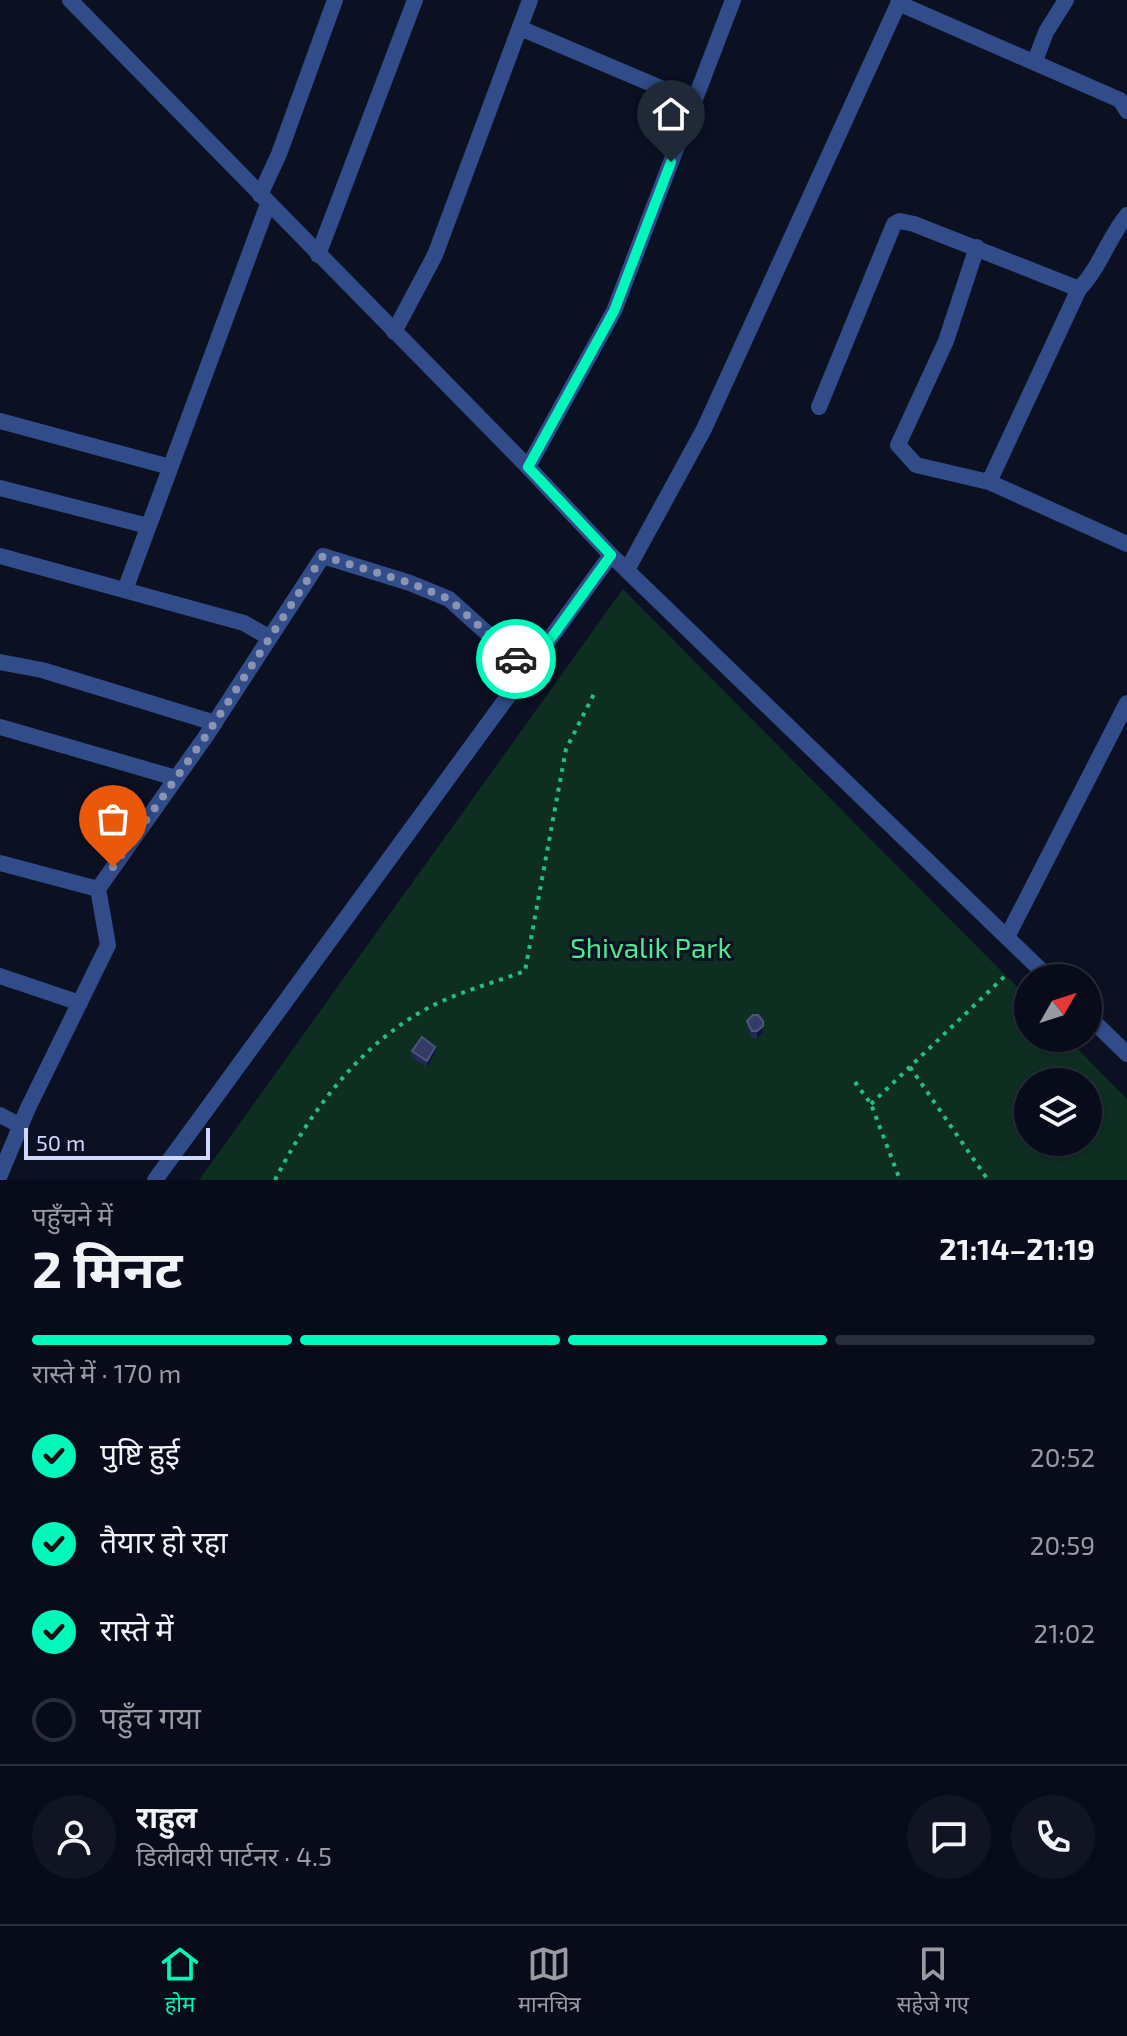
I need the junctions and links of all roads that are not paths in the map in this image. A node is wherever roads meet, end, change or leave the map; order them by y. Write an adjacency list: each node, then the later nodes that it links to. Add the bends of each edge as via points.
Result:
1 (70, 0): 12 (street)
2 (335, 0): 12 (street)
3 (415, 0): 15 (street)
4 (530, 0): 8 (street)
5 (1066, 0): 9 (street)
6 (729, 1): 10 (street)
7 (899, 2): 9 (street); 28 (street, via 704,429)
8 (520, 28): 10 (street); 17 (street, via 435,255)
9 (1035, 61): 11 (street, via 1120,100)
10 (694, 102): 21 (street, via 614,311)
11 (1127, 111)
12 (264, 200): 15 (street); 20 (street)
13 (1127, 215): 16 (street)
14 (977, 247): 16 (street); 18 (street, via 914,224 894,224); 22 (street, via 946,341 898,445 916,465)
15 (318, 255): 17 (street)
16 (1079, 289): 22 (street)
17 (394, 332): 21 (street)
18 (819, 407)
19 (0, 421): 20 (street)
20 (170, 467): 24 (street)
21 (528, 467): 26 (street)
22 (989, 482): 25 (street)
23 (0, 488): 24 (street)
24 (148, 526): 29 (street)
25 (1127, 544)
26 (611, 555): 28 (street); 32 (street)
27 (0, 556): 29 (street)
28 (627, 570): 39 (street)
29 (125, 590): 30 (street, via 244,623)
30 (270, 638): 32 (street, via 323,556 449,599); 34 (street)
31 (0, 662): 34 (street)
32 (528, 670): 48 (street)
33 (1127, 703): 39 (street)
34 (215, 723): 36 (street)
35 (0, 727): 36 (street)
36 (176, 778): 38 (street)
37 (0, 863): 38 (street)
38 (98, 889): 42 (street, via 108,945)
39 (1007, 937): 40 (street)
40 (1035, 964)
41 (0, 976): 42 (street)
42 (80, 1003): 46 (street)
43 (1102, 1030): 44 (street)
44 (1127, 1054)
45 (0, 1115): 46 (street)
46 (21, 1126): 47 (street)
47 (0, 1175)
48 (155, 1180)

